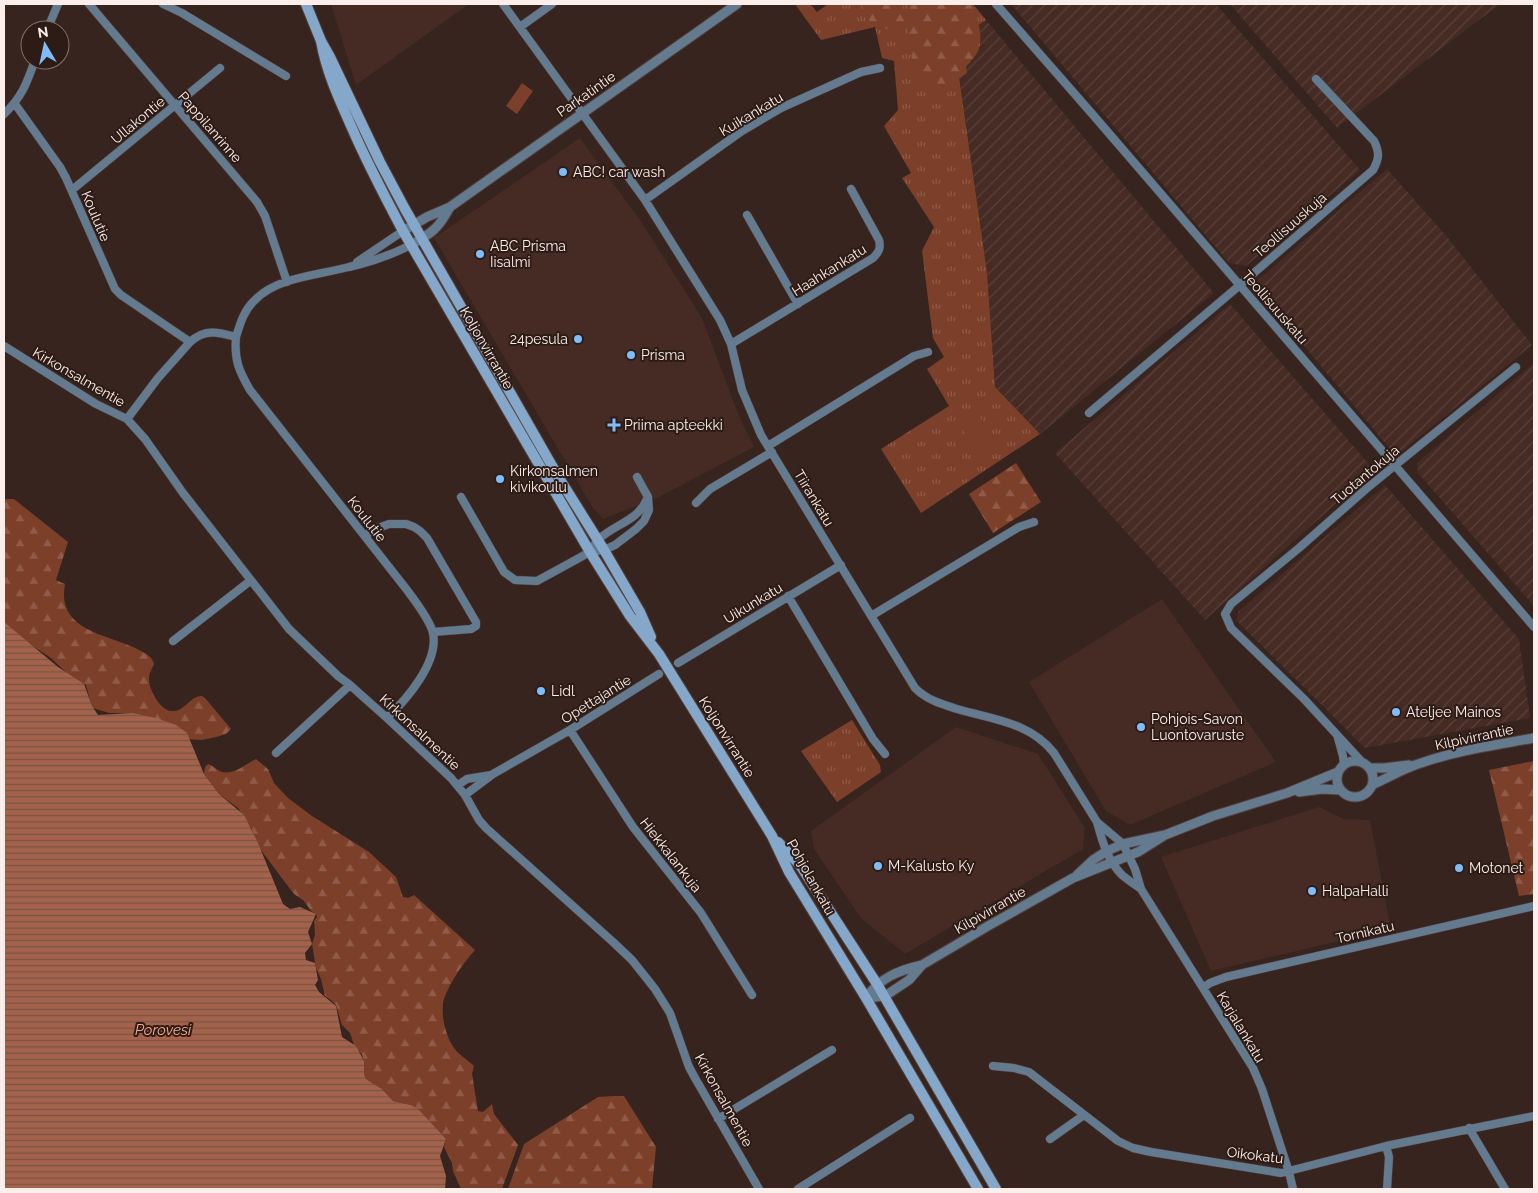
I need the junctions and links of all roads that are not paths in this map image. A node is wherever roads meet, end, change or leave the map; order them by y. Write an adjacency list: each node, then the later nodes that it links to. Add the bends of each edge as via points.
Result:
1 (58, 4): 9 (street)
2 (89, 4): 18 (street, Pappilanrinne)
3 (163, 4): 15 (street, via 182,12)
4 (306, 4): 11 (main road, Koljonvirrantie)
5 (503, 4): 10 (street, Tiirankatu)
6 (552, 4): 10 (street)
7 (737, 4): 20 (street, Parkatintie)
8 (996, 4): 32 (street, Teollisuuskatu)
9 (51, 20)
10 (520, 26): 20 (street, Tiirankatu)
11 (321, 41): 26 (main road, Koljonvirrantie); 27 (main road, Koljonvirrantie, via 339,100 376,182)
12 (220, 68): 18 (street, Ullakontie)
13 (880, 68): 23 (street, Kuikankatu, via 861,72 781,108 742,131)
14 (32, 70): 17 (street)
15 (286, 76)
16 (1316, 79): 32 (street, Teollisuuskuja, via 1374,142 1379,151 1378,160 1373,170)
17 (15, 104): 19 (street); 22 (street, Koulutie, via 60,167)
18 (175, 105): 22 (street, Ullakontie); 31 (street, Pappilanrinne, via 257,202 265,216)
19 (4, 114)
20 (582, 114): 23 (street, Tiirankatu); 24 (street, Parkatintie)
21 (851, 189): 33 (street, Haahkankatu, via 879,240 879,253)
22 (72, 190): 35 (street, Koulutie, via 115,289)
23 (645, 200): 36 (street, Tiirankatu, via 720,320)
24 (450, 207): 26 (street, Parkatintie); 28 (street, Parkatintie, via 442,223)
25 (747, 215): 33 (street)
26 (414, 225): 27 (street, Parkatintie); 28 (main road, Koljonvirrantie)
27 (403, 231): 29 (main road, Koljonvirrantie); 30 (street)
28 (422, 239): 29 (street, Parkatintie); 50 (main road, Koljonvirrantie)
29 (411, 245): 30 (street); 52 (main road, Koljonvirrantie)
30 (348, 268): 31 (street)
31 (287, 282): 34 (street, via 267,290 253,301 243,316)
32 (1240, 285): 40 (street, Teollisuuskuja); 43 (street, Teollisuuskatu)
33 (798, 304): 36 (street, Haahkankatu)
34 (236, 337): 35 (street, via 204,333); 49 (street, Koulutie, via 238,368 250,390)
35 (190, 342): 41 (street)
36 (731, 344): 42 (street, Tiirankatu, via 742,390)
37 (4, 346): 41 (street, Kirkonsalmentie, via 96,404)
38 (928, 352): 42 (street, via 914,356)
39 (1516, 366): 43 (street, Tuotantokuja)
40 (1089, 414)
41 (127, 419): 54 (street, Kirkonsalmentie)
42 (770, 449): 47 (street, via 710,489); 53 (street, Tiirankatu)
43 (1395, 465): 57 (street, Teollisuuskatu); 66 (street, Tuotantokuja, via 1231,604 1225,614 1231,628)
44 (637, 477): 45 (street)
45 (648, 497): 50 (street, via 638,514); 51 (street, via 649,510 644,521)
46 (461, 498): 52 (street, via 504,572 515,580 536,581)
47 (696, 503)
48 (1034, 522): 56 (street, via 1019,527)
49 (364, 536): 58 (street, Koulutie, via 422,611); 58 (street, via 383,525 397,523 414,527 427,538 476,622 471,630)
50 (597, 540): 51 (main road, Koljonvirrantie); 52 (street)
51 (604, 550): 52 (street); 60 (main road, Koljonvirrantie, via 640,612)
52 (590, 552): 60 (main road, Koljonvirrantie, via 630,616)
53 (841, 565): 55 (street, Uikunkatu); 56 (street, Tiirankatu)
54 (250, 581): 59 (street); 63 (street, Kirkonsalmentie, via 303,644)
55 (788, 596): 61 (street, Uikunkatu); 69 (street)
56 (871, 616): 79 (street, Tiirankatu, via 915,688 929,700 1020,726 1047,744)
57 (1534, 628)
58 (433, 632): 64 (street, via 429,662 419,680)
59 (173, 640)
60 (659, 654): 81 (main road, Koljonvirrantie)
61 (678, 663)
62 (660, 674): 65 (street, Opettajantie)
63 (350, 685): 64 (street, Kirkonsalmentie); 68 (street)
64 (387, 718): 74 (street, Kirkonsalmentie)
65 (570, 730): 73 (street, Opettajantie); 92 (street, Hiekkalankuja, via 633,827 701,913)
66 (1338, 736): 71 (street); 72 (street, via 1343,756)
67 (1534, 738): 70 (street, Kilpivirrantie, via 1474,748)
68 (276, 753)
69 (885, 754)
70 (1419, 763): 71 (street, Kilpivirrantie, via 1384,768); 75 (street, Kilpivirrantie)
71 (1365, 765): 72 (street, via 1352,761); 75 (street, via 1373,776)
72 (1341, 769): 76 (street, via 1337,782); 77 (street, Kilpivirrantie)
73 (493, 774): 74 (street, Opettajantie, via 467,779); 78 (street, Opettajantie)
74 (458, 785): 78 (street, Kirkonsalmentie)
75 (1372, 785): 76 (street, via 1366,793 1358,796 1349,796)
76 (1341, 790): 77 (street, Kilpivirrantie)
77 (1287, 793): 80 (street, Kilpivirrantie)
78 (466, 795): 100 (street, Kirkonsalmentie, via 486,828 632,960 655,989 673,1018 689,1067)
79 (1097, 822): 82 (street, Tiirankatu); 83 (street, Tiirankatu)
80 (1165, 835): 82 (street, Kilpivirrantie); 84 (street, Kilpivirrantie)
81 (772, 836): 90 (main road, Pohjolankatu, via 800,864); 94 (main road, Pohjolankatu, via 789,872)
82 (1123, 844): 83 (street, Kilpivirrantie); 84 (street, Tiirankatu)
83 (1107, 851): 85 (street, Karjalankatu); 86 (street, Kilpivirrantie)
84 (1130, 856): 85 (street, Kilpivirrantie); 87 (street, Karjalankatu)
85 (1112, 863): 86 (street, Kilpivirrantie); 87 (street, Karjalankatu, via 1123,876)
86 (1073, 878): 89 (street, Kilpivirrantie)
87 (1142, 889): 91 (street, Karjalankatu)
88 (1534, 906): 91 (street, Tornikatu, via 1226,977)
89 (922, 965): 90 (street, Kilpivirrantie, via 903,970); 93 (street, Kilpivirrantie, via 909,980)
90 (877, 984): 93 (main road, Pohjolankatu); 94 (street, Kilpivirrantie)
91 (1203, 988): 104 (street, Karjalankatu, via 1253,1068)
92 (752, 995)
93 (884, 996): 94 (street, Kilpivirrantie); 108 (main road, Pohjolankatu)
94 (866, 998): 107 (main road, Pohjolankatu)
95 (832, 1050): 100 (street)
96 (993, 1066): 97 (street, Oikokatu, via 1029,1072)
97 (1084, 1115): 102 (street); 104 (street, Oikokatu, via 1118,1141 1133,1148)
98 (1534, 1116): 101 (street, Oikokatu)
99 (910, 1118): 106 (street)
100 (718, 1119): 105 (street, Kirkonsalmentie)
101 (1469, 1128): 103 (street, Oikokatu); 111 (street)
102 (1050, 1139)
103 (1386, 1146): 104 (street, Oikokatu); 110 (street)
104 (1289, 1172): 109 (street, Karjalankatu)
105 (759, 1189)
106 (798, 1189)
107 (978, 1189)
108 (996, 1189)
109 (1293, 1189)
110 (1388, 1189)
111 (1505, 1189)

